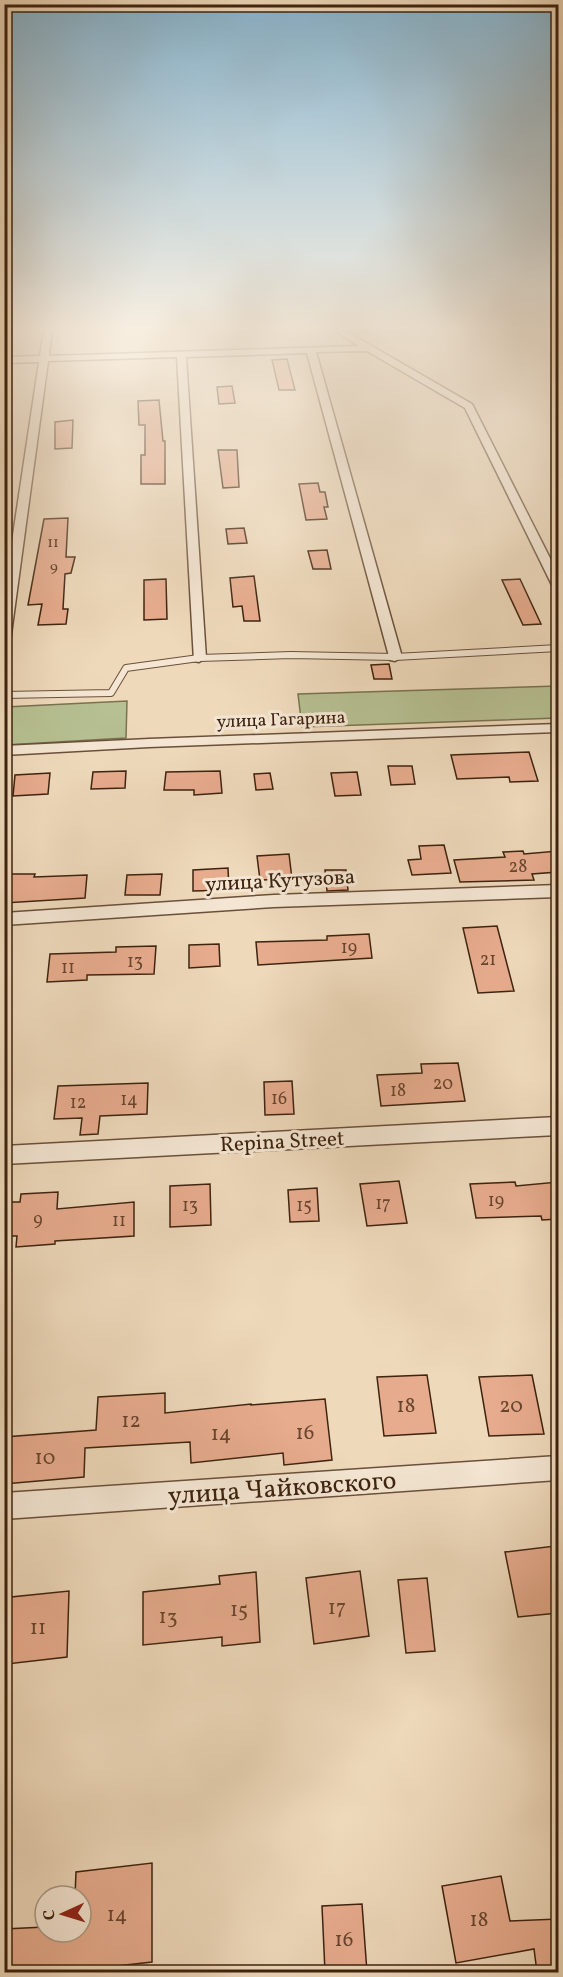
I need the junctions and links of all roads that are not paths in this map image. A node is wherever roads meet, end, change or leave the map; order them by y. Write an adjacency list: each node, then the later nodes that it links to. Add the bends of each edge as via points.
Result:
1 (36, 422): 6 (street)
2 (185, 422): 9 (street)
3 (331, 422): 8 (street)
4 (477, 422): 5 (street)
5 (558, 585)
6 (4, 642)
7 (558, 648): 8 (lane)
8 (395, 657): 9 (lane)
9 (199, 658): 10 (lane, via 126,668 111,693)
10 (4, 694)
11 (558, 728): 12 (street, улица Гагарина)
12 (5, 749)
13 (558, 891): 14 (street, улица Кутузова, via 274,901)
14 (4, 919)
15 (558, 1126): 16 (street, Repina Street)
16 (4, 1155)
17 (558, 1468): 18 (street, улица Чайковского)
18 (4, 1506)

